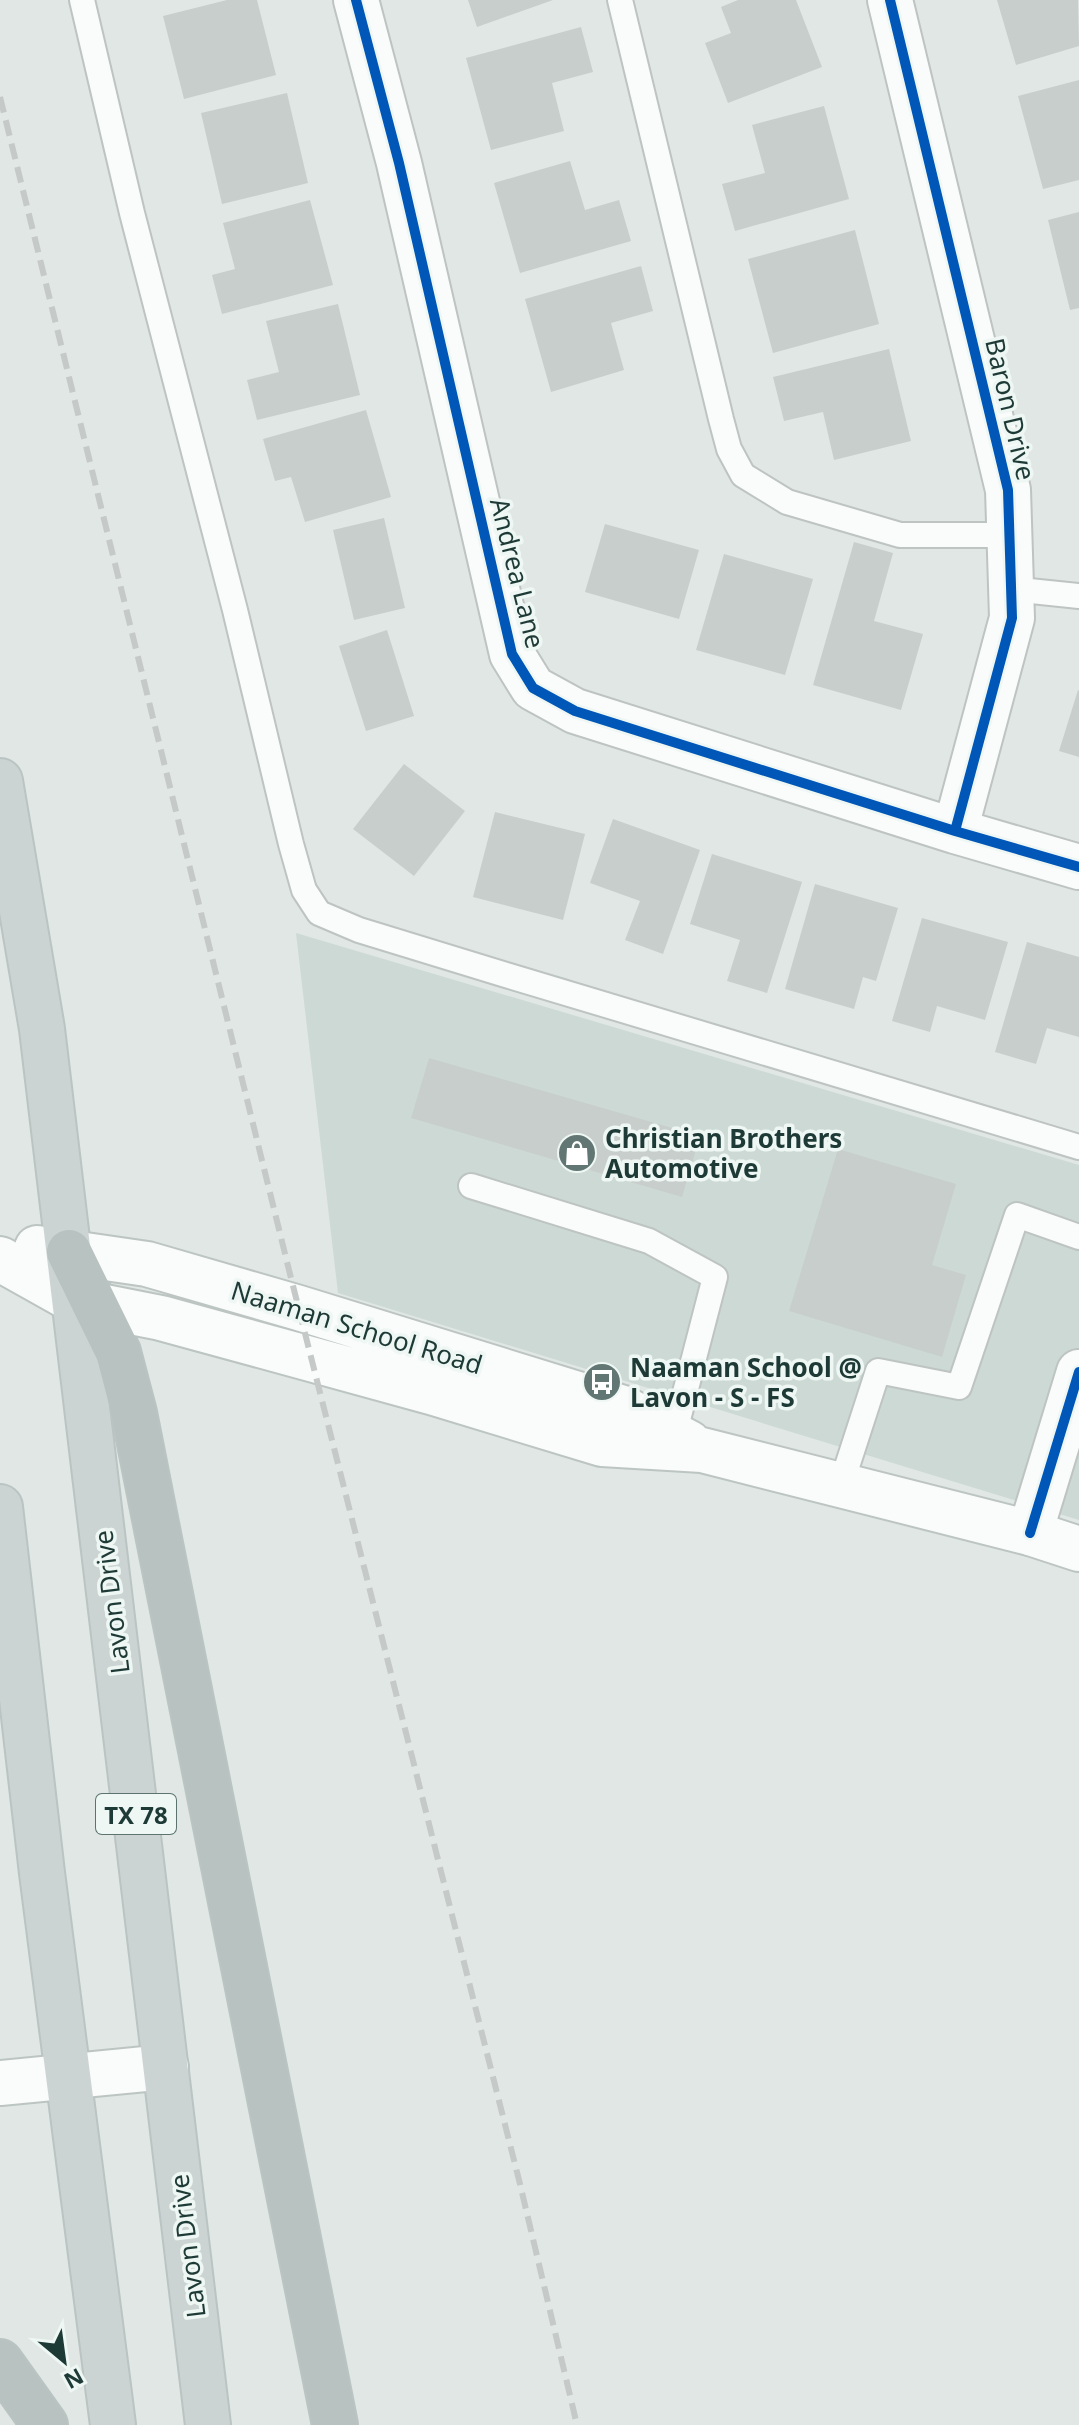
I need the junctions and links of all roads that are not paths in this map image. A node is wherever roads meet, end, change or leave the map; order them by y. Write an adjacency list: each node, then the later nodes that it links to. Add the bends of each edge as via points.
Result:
1 (82, 0): 11 (lane, via 291,844 304,890 319,913 491,971)
2 (356, 0): 9 (street, Andrea Lane, via 399,163 512,654 533,688 575,711)
3 (620, 0): 5 (lane, via 725,434 743,475 787,502 900,535)
4 (890, 0): 5 (street, Baron Drive, via 1008,490)
5 (1010, 535): 6 (street, Baron Drive)
6 (1011, 589): 7 (lane); 9 (street, Baron Drive, via 1012,618)
7 (1079, 596)
8 (0, 781): 15 (main road, via 42,1029)
9 (955, 831): 10 (street, Andrea Lane)
10 (1079, 867)
11 (1079, 1147)
12 (471, 1186): 19 (lane, via 649,1241 715,1277)
13 (1079, 1237): 20 (lane, via 1017,1215 959,1387 878,1371)
14 (0, 1245): 15 (street, Naaman School Road)
15 (69, 1252): 17 (highway); 19 (street, Naaman School Road, via 147,1264 299,1308 623,1408)
16 (0, 1259): 17 (street, Naaman School Road)
17 (86, 1303): 19 (street, Naaman School Road, via 146,1314 602,1444); 25 (main road, Lavon Drive / TX 78); 32 (highway, via 118,1352 134,1413)
18 (1079, 1372): 22 (street)
19 (688, 1442): 20 (street, Naaman School Road)
20 (841, 1485): 22 (street, Naaman School Road)
21 (0, 1507): 24 (main road)
22 (1030, 1533): 23 (street, Naaman School Road)
23 (1079, 1549)
24 (7, 1619): 26 (main road)
25 (166, 2067): 26 (street); 31 (main road, Lavon Drive / TX 78)
26 (69, 2076): 27 (street); 30 (main road)
27 (0, 2083)
28 (0, 2362): 29 (highway)
29 (45, 2425)
30 (113, 2425)
31 (208, 2425)
32 (335, 2425)

